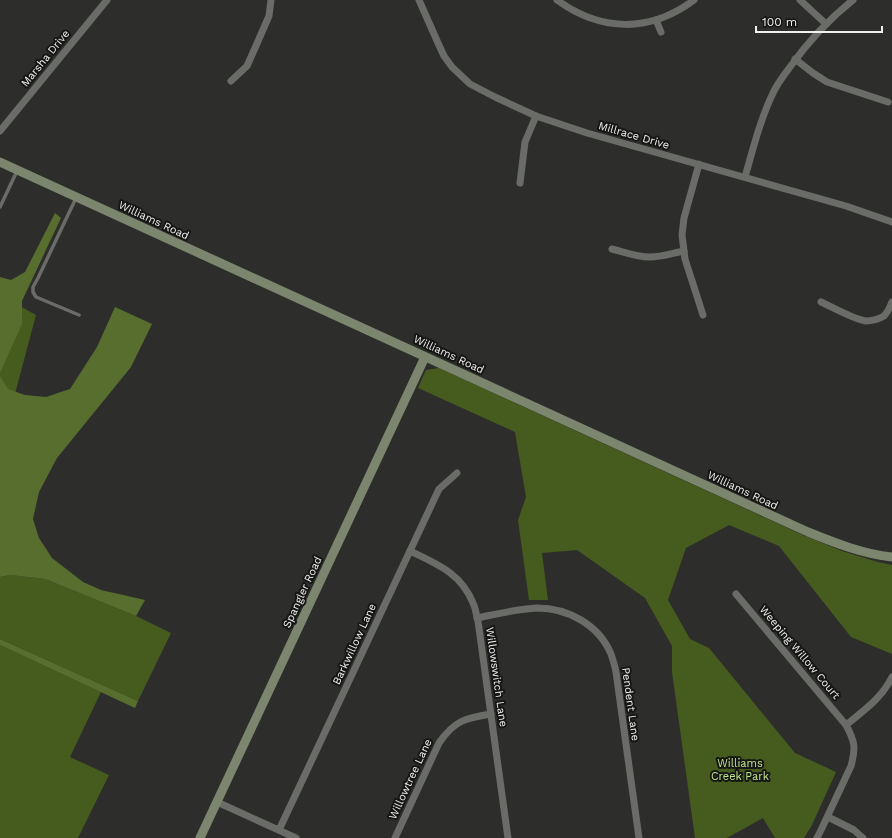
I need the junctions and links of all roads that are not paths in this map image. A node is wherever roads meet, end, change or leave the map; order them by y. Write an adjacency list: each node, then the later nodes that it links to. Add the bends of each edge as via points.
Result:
1 (107, 0): 15 (street, Marsha Drive)
2 (271, 0): 12 (street, via 269,16 247,66)
3 (419, 0): 14 (street, Millrace Drive, via 444,56 452,67 470,84)
4 (557, 0): 8 (street, via 566,7 598,21 624,24)
5 (694, 0): 8 (street)
6 (800, 0): 9 (street)
7 (853, 0): 9 (street)
8 (656, 20): 10 (street)
9 (826, 24): 11 (street)
10 (661, 32)
11 (795, 59): 13 (street, via 827,82); 19 (street, via 766,108)
12 (231, 81)
13 (888, 102)
14 (536, 116): 17 (street, Millrace Drive); 20 (street, via 525,142)
15 (0, 131)
16 (0, 162): 18 (main road, Williams Road)
17 (699, 164): 19 (street, Millrace Drive); 25 (street, via 684,218)
18 (18, 170): 21 (main road, Williams Road); 22 (lane)
19 (745, 177): 23 (street, Millrace Drive)
20 (520, 183)
21 (76, 197): 28 (lane, via 33,287 33,292 36,297); 30 (main road, Williams Road)
22 (0, 207)
23 (892, 222)
24 (612, 249): 25 (street, via 648,257)
25 (684, 251): 29 (street)
26 (821, 302): 27 (street, via 866,321 883,316)
27 (892, 302)
28 (79, 315)
29 (703, 315)
30 (425, 356): 33 (main road, Williams Road, via 808,532 839,544); 39 (main road, Spangler Road)
31 (457, 473): 32 (street, Barkwillow Lane, via 439,489)
32 (410, 551): 35 (street, Willowswitch Lane, via 454,575 462,583 474,605); 41 (street, Barkwillow Lane)
33 (892, 557)
34 (736, 594): 38 (street, Weeping Willow Court)
35 (477, 618): 37 (street, Willowswitch Lane); 46 (street, Pendent Lane, via 538,608 558,610 582,621 594,630 607,646 616,672)
36 (892, 677): 38 (street, via 885,690)
37 (491, 714): 44 (street, Willowtree Lane, via 464,719 445,734); 45 (street, Willowswitch Lane)
38 (846, 725): 40 (street, Weeping Willow Court, via 854,744 854,756)
39 (217, 802): 41 (street); 42 (main road, Spangler Road)
40 (828, 817): 47 (street, Weeping Willow Court); 48 (street, via 854,830)
41 (279, 830): 43 (street)
42 (200, 838)
43 (296, 838)
44 (395, 838)
45 (508, 838)
46 (639, 838)
47 (817, 838)
48 (863, 838)

